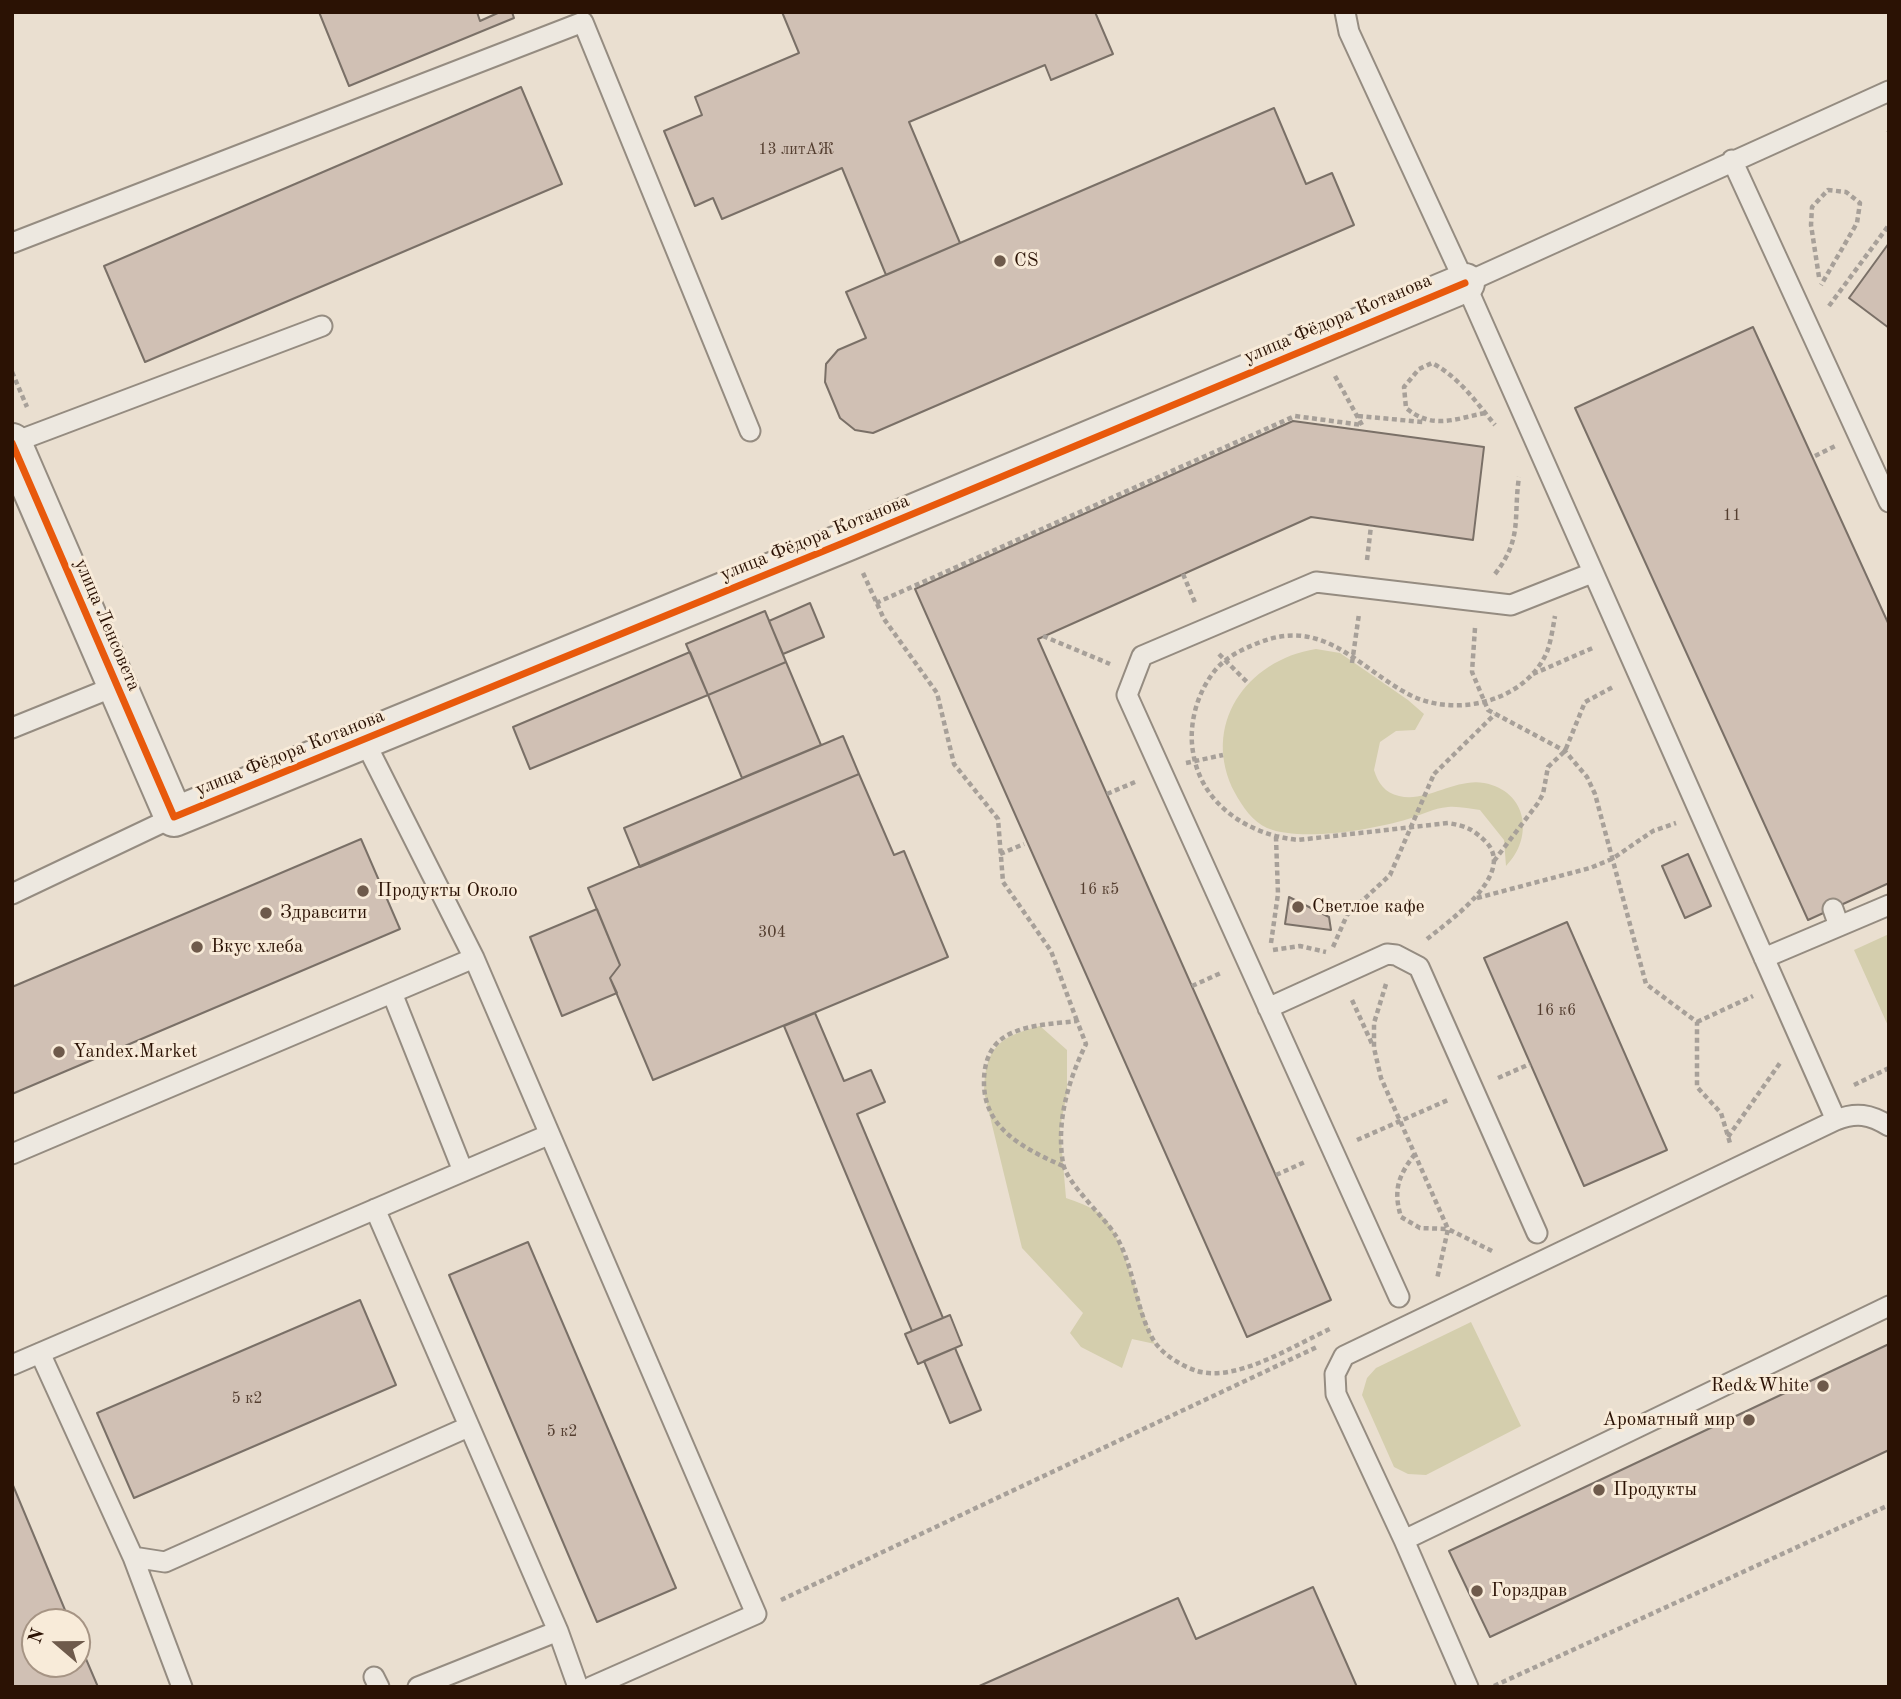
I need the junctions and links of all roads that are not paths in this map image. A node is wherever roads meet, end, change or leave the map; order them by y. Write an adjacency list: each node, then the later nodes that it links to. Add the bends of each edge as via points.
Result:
1 (1345, 12): 5 (lane, via 1349,32)
2 (1889, 91): 3 (lane)
3 (1732, 160): 5 (lane); 10 (lane)
4 (12, 243): 7 (lane, via 583,22)
5 (1465, 283): 12 (lane); 15 (street, улица Фёдора Котанова)
6 (322, 326): 8 (lane)
7 (750, 430)
8 (12, 443): 13 (street, улица Ленсовета)
9 (1889, 457): 10 (lane)
10 (1875, 473): 11 (lane)
11 (1889, 502)
12 (1592, 573): 20 (lane); 22 (lane, via 1511,605 1316,582 1142,656 1127,695)
13 (116, 686): 14 (lane); 16 (street, улица Ленсовета)
14 (12, 728)
15 (364, 740): 16 (street, улица Фёдора Котанова); 19 (lane)
16 (174, 817): 17 (lane)
17 (12, 894)
18 (1889, 905): 20 (lane, via 1836,918)
19 (474, 958): 21 (lane); 25 (lane)
20 (1764, 958): 23 (lane)
21 (392, 993): 26 (lane); 27 (lane)
22 (1268, 1008): 29 (lane, via 1387,954 1419,967); 30 (lane)
23 (1836, 1120): 24 (lane, via 1873,1116); 35 (lane, via 1345,1356 1335,1374 1336,1395)
24 (1889, 1126)
25 (548, 1135): 27 (lane); 41 (lane, via 756,1614)
26 (12, 1154)
27 (463, 1171): 28 (lane)
28 (375, 1209): 32 (lane); 34 (lane)
29 (1536, 1233)
30 (1399, 1297)
31 (1889, 1306): 35 (lane)
32 (40, 1353): 33 (lane); 36 (lane)
33 (12, 1365)
34 (468, 1427): 36 (lane, via 165,1562); 37 (lane)
35 (1404, 1540): 42 (lane)
36 (133, 1557): 38 (lane)
37 (558, 1631): 39 (lane); 40 (lane)
38 (182, 1687)
39 (418, 1687)
40 (578, 1687)
41 (591, 1687)
42 (1468, 1687)

